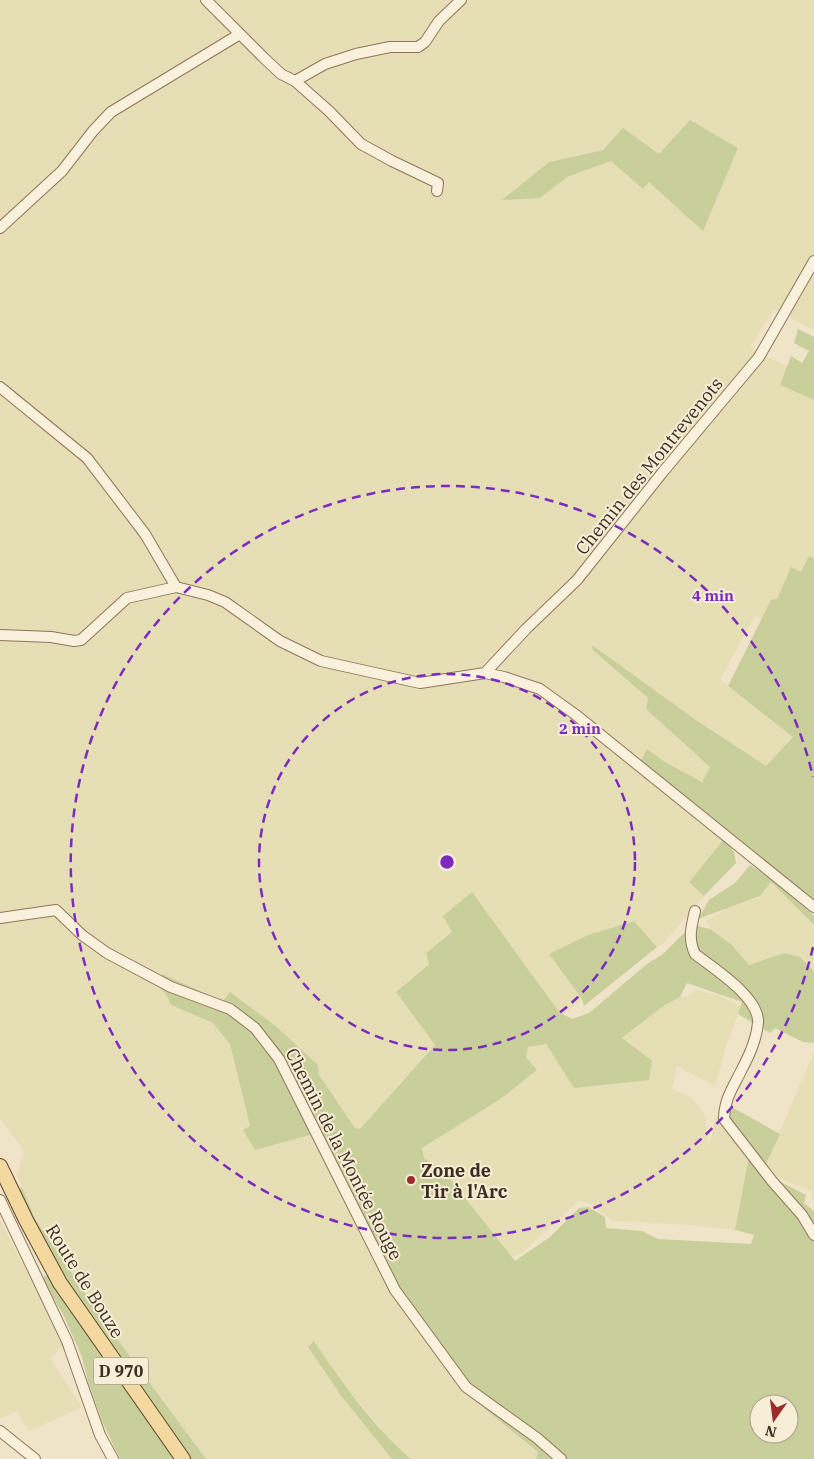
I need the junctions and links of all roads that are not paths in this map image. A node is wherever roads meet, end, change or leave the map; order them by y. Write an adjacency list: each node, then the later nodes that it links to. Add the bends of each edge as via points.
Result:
1 (206, 0): 3 (street)
2 (461, 0): 4 (street, via 418,47 390,47 356,54 325,64)
3 (240, 34): 4 (street, via 281,74); 6 (street, via 111,112 62,171)
4 (294, 81): 5 (street, via 361,144 438,183)
5 (437, 191)
6 (0, 228)
7 (814, 261): 11 (street, Chemin des Montrevenots, via 758,357 577,580)
8 (0, 387): 9 (street, via 87,458 145,534)
9 (176, 587): 10 (street, via 127,598 81,640); 11 (street, via 208,594 225,602 280,641 321,661 420,683)
10 (0, 635)
11 (485, 673): 12 (street, via 540,689)
12 (814, 907)
13 (695, 911): 17 (street, via 690,930 695,954 748,998 756,1010 758,1021 743,1068 726,1099 724,1119 802,1215)
14 (0, 918): 22 (street, Chemin de la Montée Rouge, via 56,910 107,953 171,987 230,1009 256,1028 279,1059 395,1290 466,1387)
15 (0, 1166): 21 (main road, Route de Bouze / D 970, via 60,1283)
16 (0, 1200): 20 (street, via 67,1341 100,1435)
17 (814, 1235)
18 (0, 1431): 19 (street)
19 (35, 1459)
20 (113, 1459)
21 (183, 1459)
22 (561, 1459)

